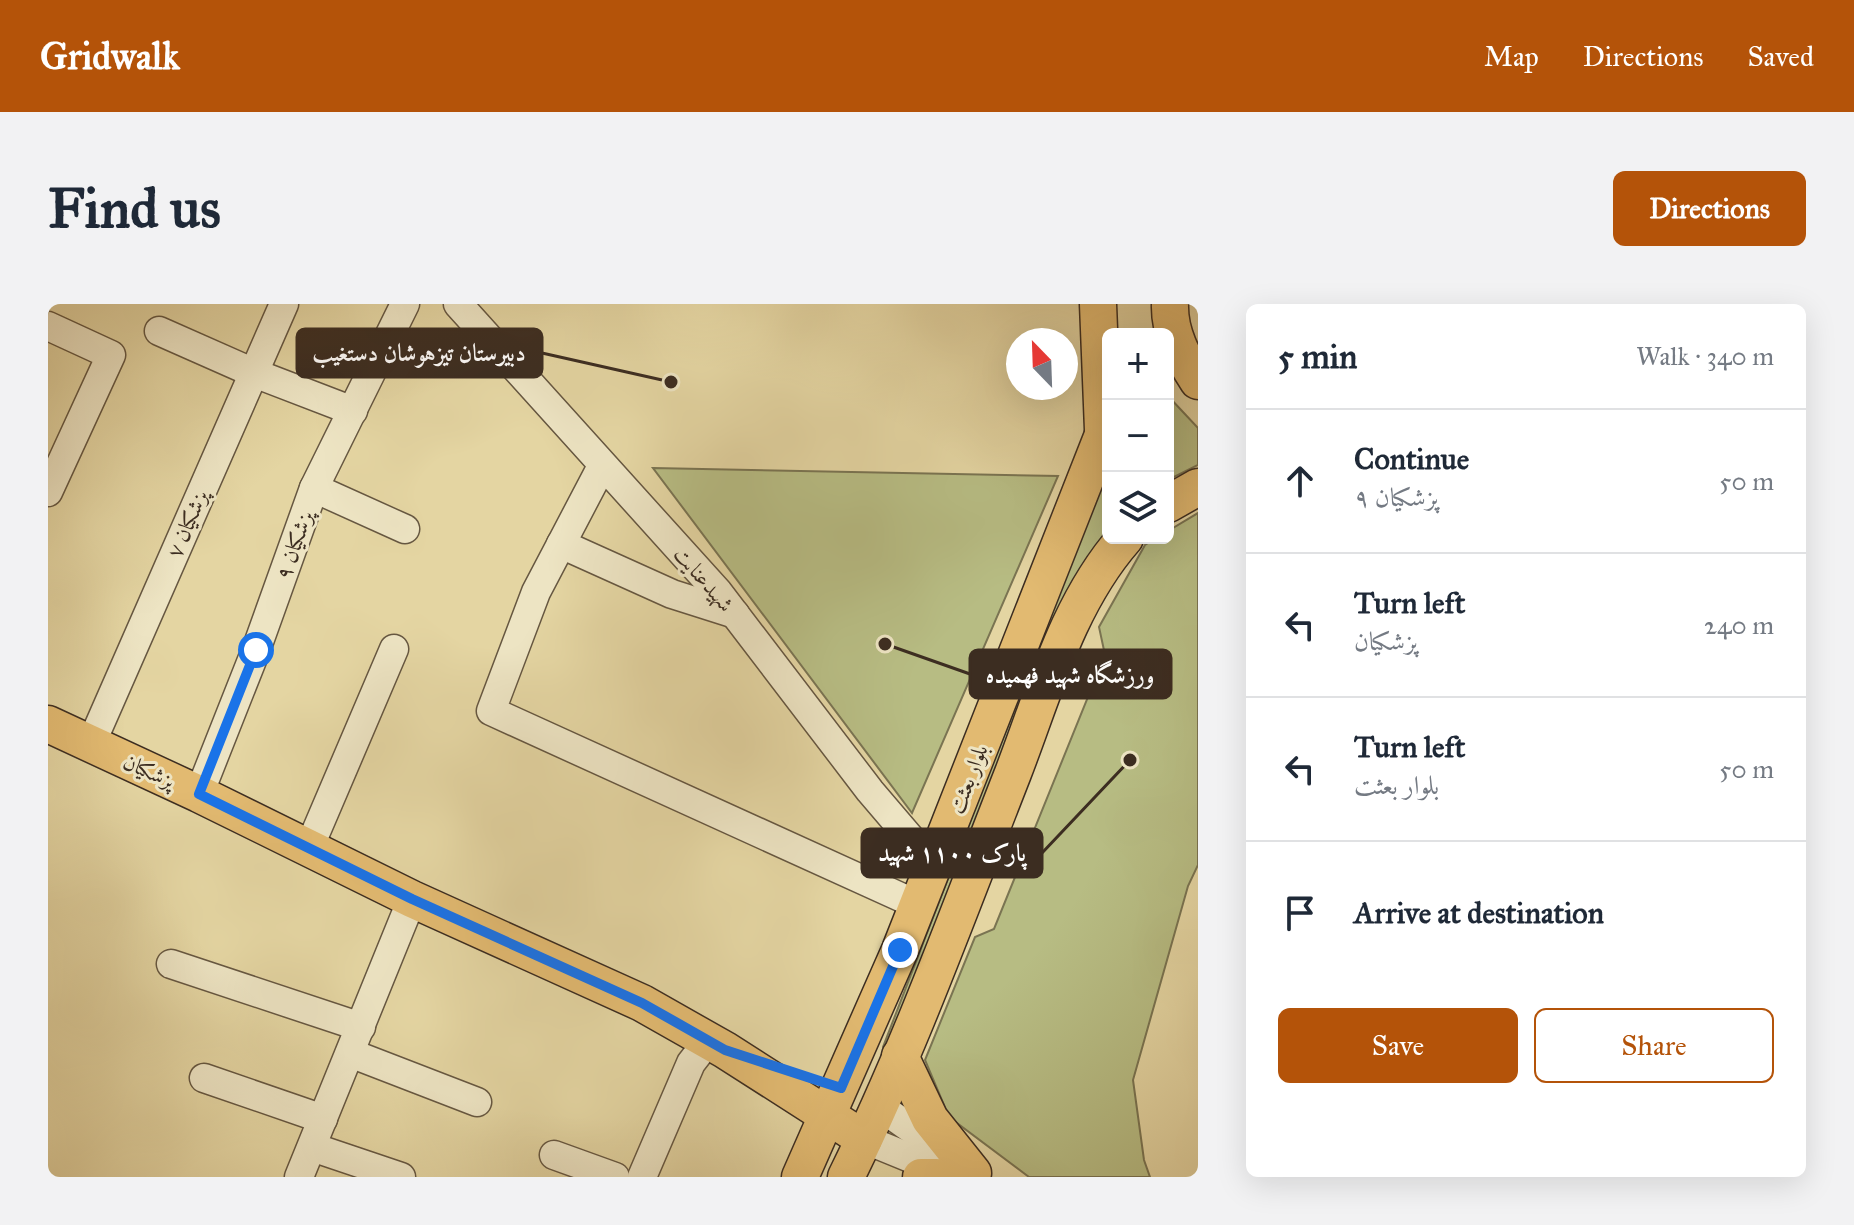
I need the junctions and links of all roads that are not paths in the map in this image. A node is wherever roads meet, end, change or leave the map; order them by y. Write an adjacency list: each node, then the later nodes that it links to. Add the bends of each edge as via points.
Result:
1 (284, 304): 8 (street, پزشکیان ۷)
2 (405, 304): 11 (street, پزشکیان ۹)
3 (458, 304): 14 (street, شهیدعنایت)
4 (1098, 304): 10 (main road)
5 (1164, 316): 9 (main road)
6 (48, 326): 13 (street, via 111,355)
7 (159, 331): 8 (street)
8 (254, 373): 11 (street); 25 (street, پزشکیان ۷)
9 (1198, 381)
10 (1104, 400)
11 (353, 411): 16 (street, پزشکیان ۹)
12 (1102, 434): 28 (main road, بلوار بعثت)
13 (56, 453): 17 (street)
14 (602, 466): 20 (street); 22 (street, شهیدعنایت)
15 (1198, 487): 18 (main road)
16 (314, 488): 19 (street); 26 (street, پزشکیان ۹)
17 (48, 492)
18 (1174, 501)
19 (405, 529)
20 (561, 544): 22 (street, via 672,594); 30 (street, via 536,592 491,711)
21 (1120, 544): 34 (main road, بلوار بعثت, via 1098,573 1062,645)
22 (735, 614): 28 (street, شهیدعنایت)
23 (394, 649): 27 (street)
24 (48, 725): 25 (main road, پزشکیان)
25 (91, 744): 26 (main road, پزشکیان)
26 (199, 794): 27 (main road, پزشکیان)
27 (309, 848): 29 (main road, پزشکیان)
28 (934, 866): 30 (main road, بلوار بعثت)
29 (412, 899): 32 (street); 33 (main road, پزشکیان, via 642,1003)
30 (918, 905): 37 (main road, بلوار بعثت)
31 (171, 964): 32 (street)
32 (355, 1040): 36 (street); 39 (street)
33 (716, 1046): 37 (main road, پزشکیان); 47 (street, via 691,1063)
34 (900, 1056): 38 (main road, بلوار بعثت); 43 (main road, via 930,1119)
35 (204, 1078): 39 (street)
36 (477, 1102)
37 (834, 1102): 38 (main road, پزشکیان); 40 (main road, پزشکیان); 48 (main road, بلوار بعثت)
38 (879, 1106): 40 (main road, بلوار بعثت); 43 (street)
39 (323, 1119): 41 (street)
40 (864, 1139): 43 (street); 49 (main road, بلوار بعثت)
41 (312, 1147): 44 (street); 45 (street)
42 (554, 1155): 46 (street)
43 (968, 1176)
44 (299, 1177)
45 (401, 1177)
46 (615, 1177)
47 (642, 1177)
48 (800, 1177)
49 (846, 1177)
50 (921, 1177): 51 (main road)
51 (936, 1177)

